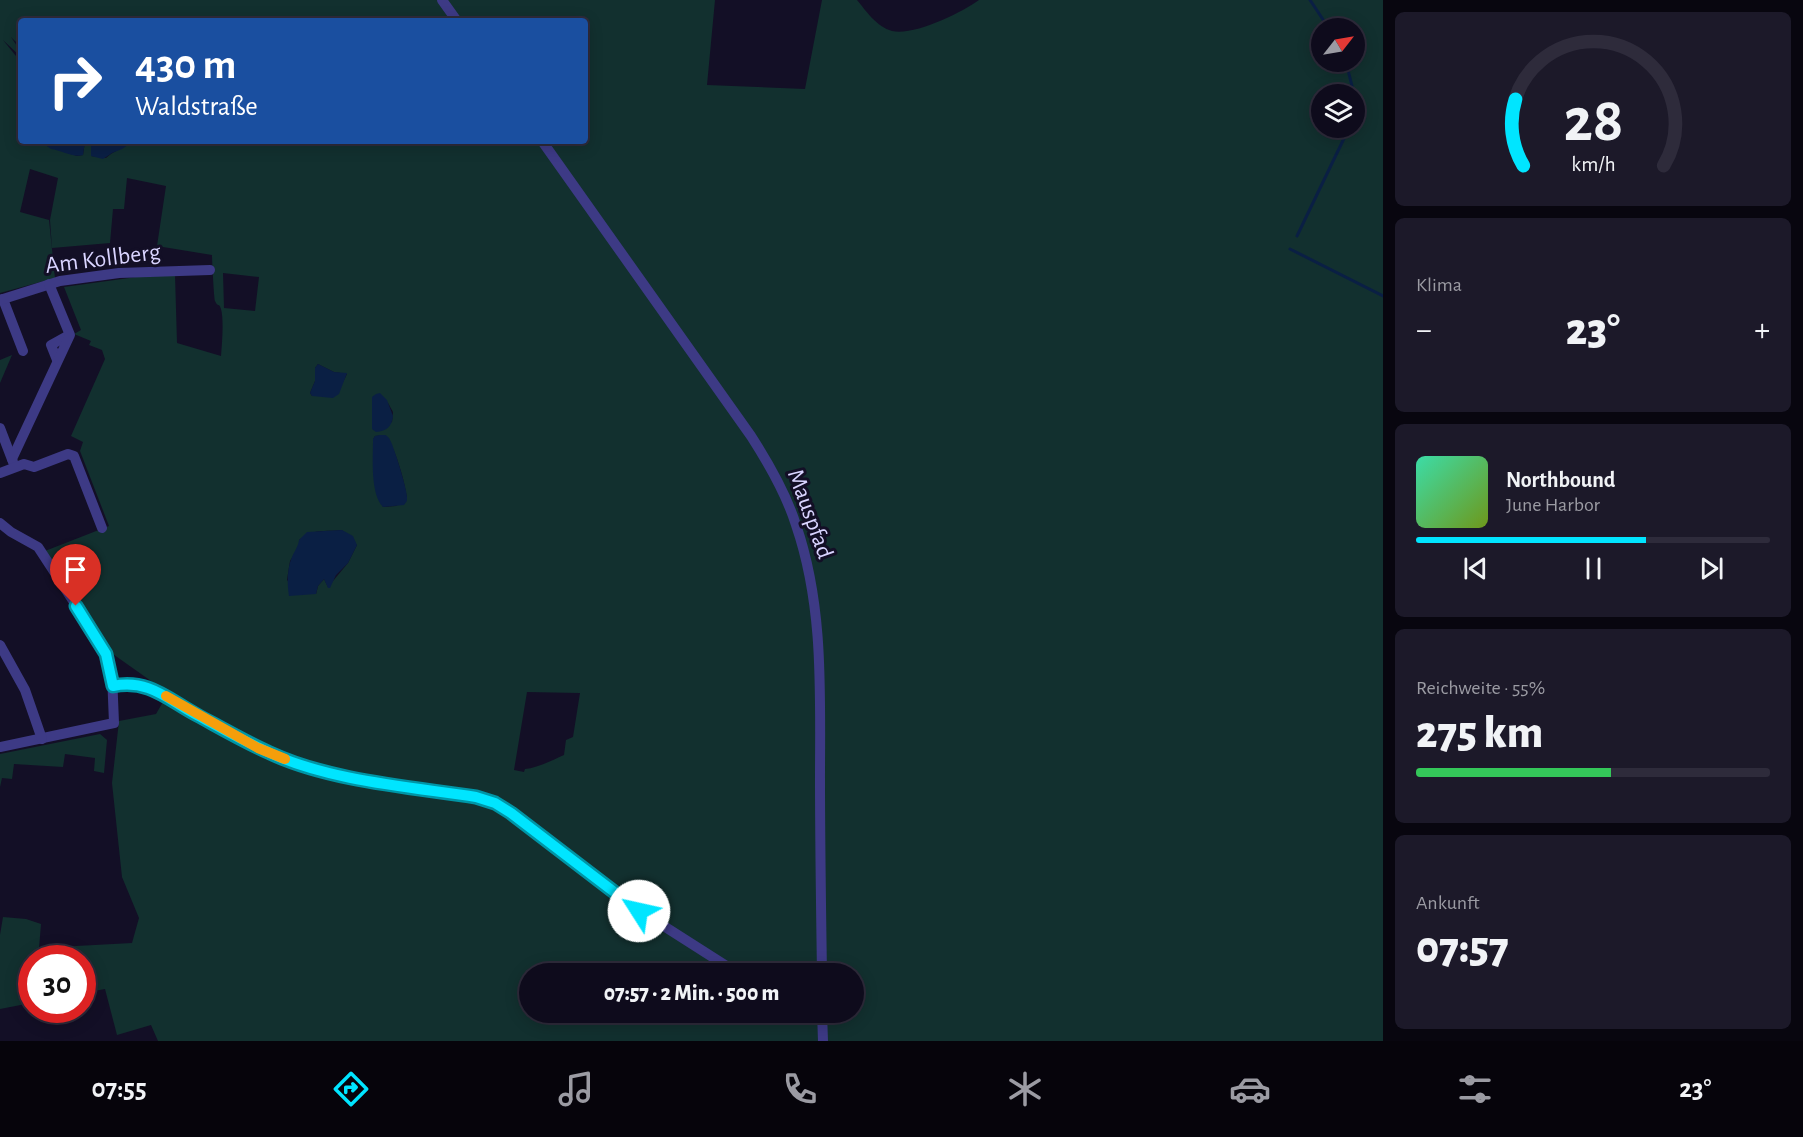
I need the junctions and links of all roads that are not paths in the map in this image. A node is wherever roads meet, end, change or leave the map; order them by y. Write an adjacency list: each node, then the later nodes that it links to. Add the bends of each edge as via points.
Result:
1 (442, 0): 2 (street)
2 (455, 18)
3 (544, 144): 18 (street, Mauspfad, via 751,436 777,479 796,522 810,577 817,629)
4 (210, 270): 5 (street, Am Kollberg, via 119,273)
5 (49, 284): 6 (street, Am Kollberg); 9 (street, via 70,335 51,345 57,360)
6 (1, 299): 7 (street, Am Kollberg)
7 (23, 351)
8 (0, 428): 9 (street)
9 (14, 463): 10 (street); 12 (street, via 34,467 68,454 74,456)
10 (0, 473)
11 (0, 523): 14 (street, via 38,547 102,645)
12 (102, 528)
13 (0, 645): 15 (street, via 25,690)
14 (113, 686): 15 (street, via 114,723); 17 (street, via 133,684 158,691 258,748 293,762 339,775 495,803 623,900)
15 (42, 739): 16 (street)
16 (0, 747)
17 (722, 963)
18 (822, 963)
19 (822, 1023): 20 (street)
20 (823, 1041)

